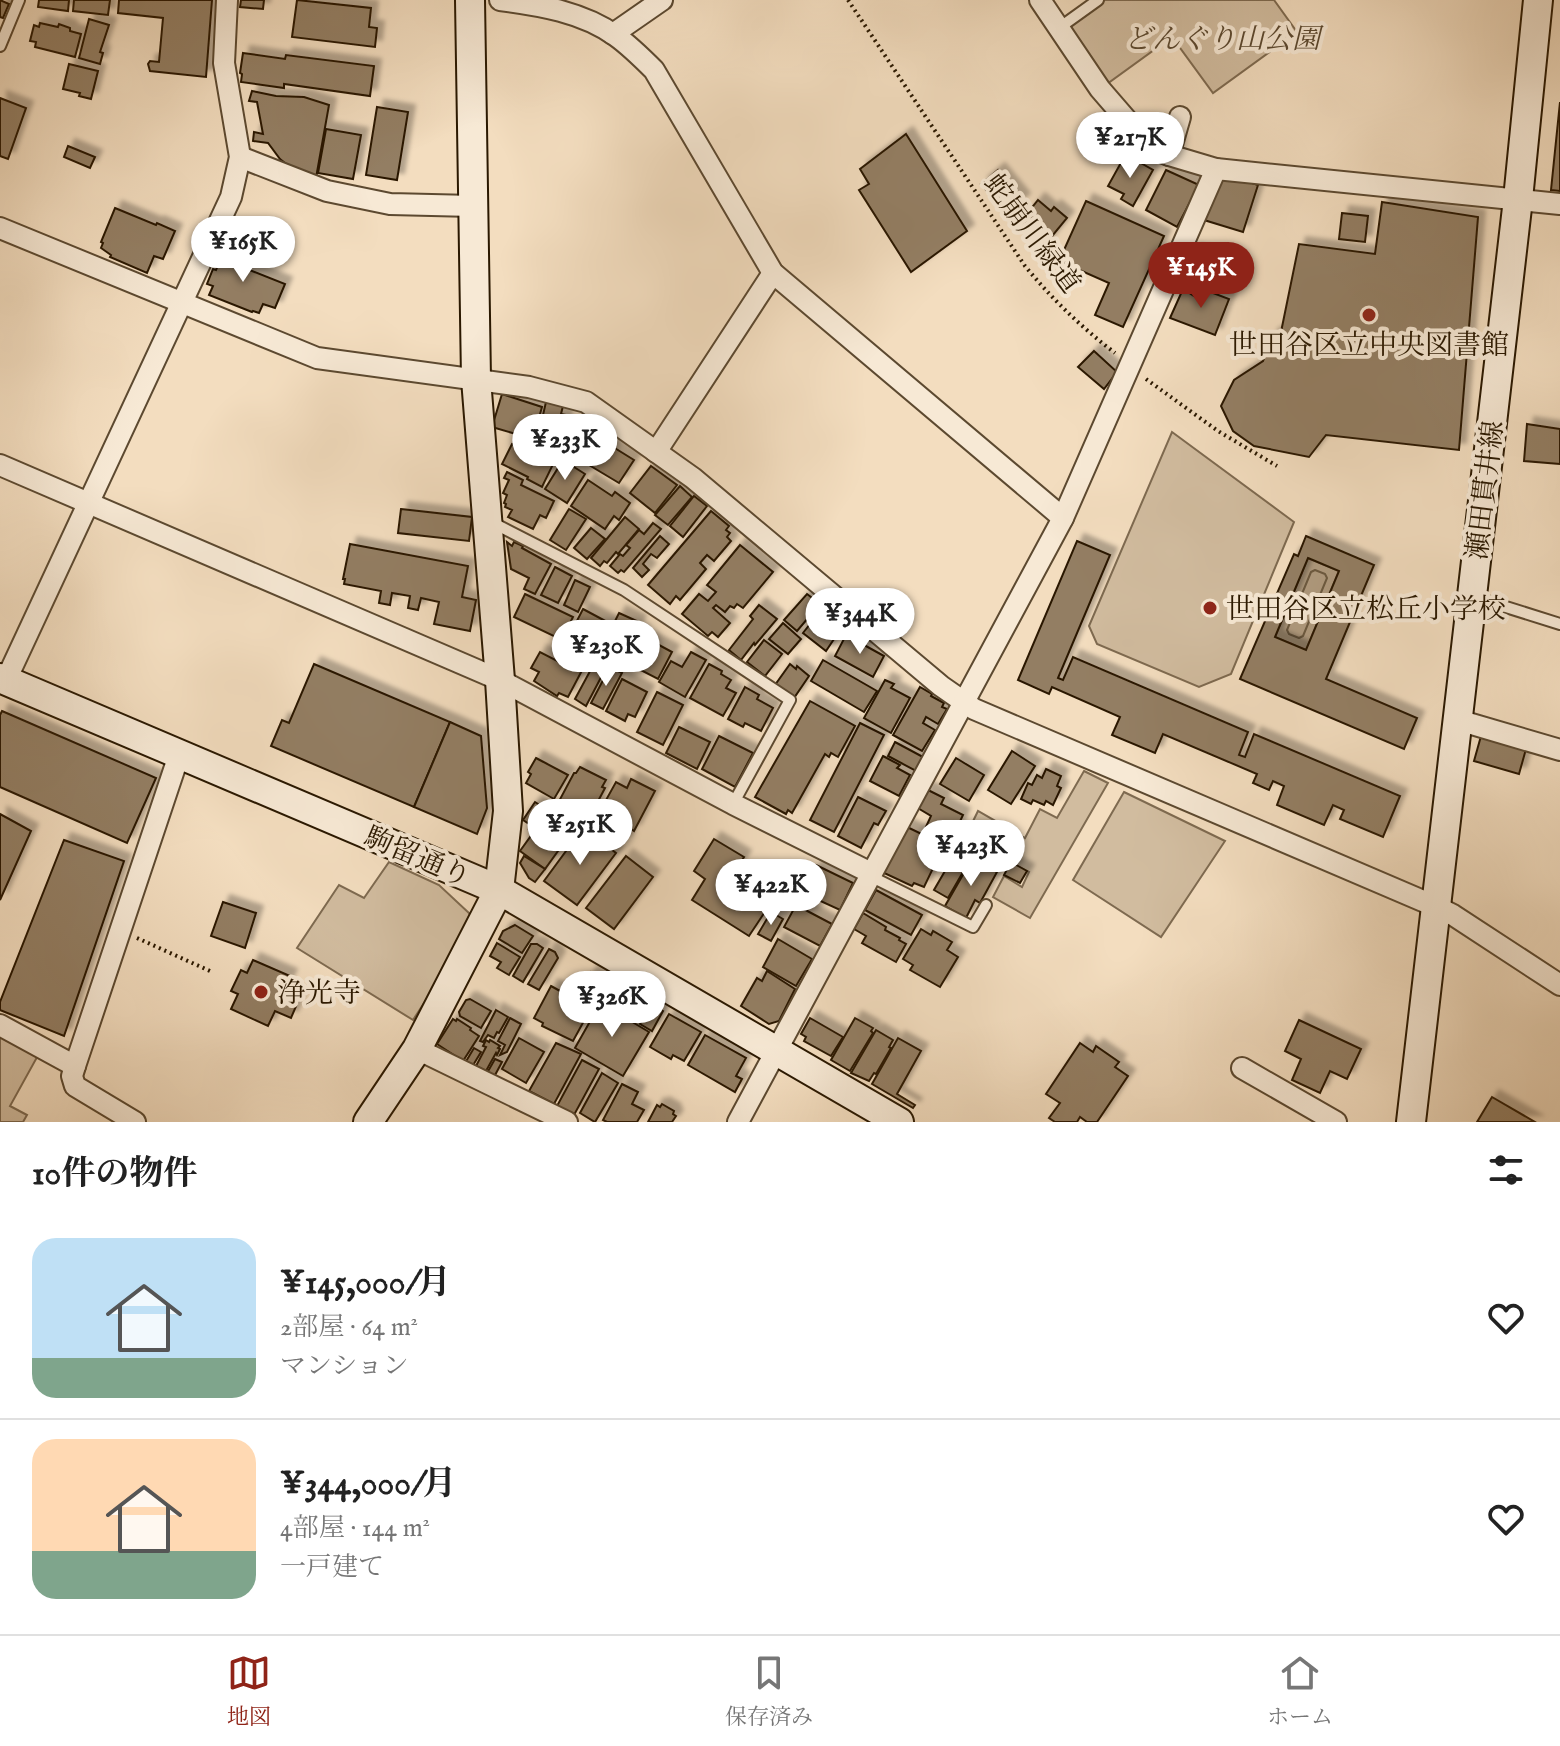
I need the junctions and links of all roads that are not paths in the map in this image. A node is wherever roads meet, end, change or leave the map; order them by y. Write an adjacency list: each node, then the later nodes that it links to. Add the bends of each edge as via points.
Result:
1 (19, 0): 11 (lane)
2 (227, 0): 14 (street, via 224,63)
3 (470, 0): 18 (street)
4 (500, 0): 10 (street, via 538,5)
5 (662, 0): 10 (street)
6 (1040, 0): 9 (street)
7 (1098, 0): 9 (lane)
8 (1538, 0): 16 (street, 瀬田貫井線)
9 (1059, 28): 13 (street, via 1100,89 1151,148)
10 (613, 34): 20 (street, via 654,70)
11 (0, 46)
12 (1180, 117): 13 (street)
13 (1169, 155): 15 (street)
14 (240, 157): 18 (street, via 327,191 390,204); 21 (street, via 231,197)
15 (1216, 169): 16 (street); 26 (street)
16 (1518, 199): 17 (street); 28 (street, 瀬田貫井線)
17 (1560, 204)
18 (473, 206): 22 (street)
19 (0, 228): 21 (street)
20 (773, 273): 23 (street); 26 (street)
21 (183, 304): 22 (street, via 317,358); 25 (street)
22 (476, 379): 23 (street, via 586,402); 27 (street)
23 (656, 452): 32 (street)
24 (0, 465): 25 (street)
25 (89, 503): 30 (street); 31 (street)
26 (1063, 518): 32 (street)
27 (487, 527): 31 (street); 36 (lane, via 499,526 624,590 790,700)
28 (1472, 596): 29 (lane); 33 (street, 瀬田貫井線)
29 (1560, 624)
30 (3, 679): 35 (street, 駒留通り)
31 (500, 680): 36 (street); 38 (street, via 508,811)
32 (964, 703): 37 (street); 40 (street)
33 (1458, 720): 34 (street); 40 (street, 瀬田貫井線)
34 (1560, 750)
35 (179, 755): 38 (street, 駒留通り); 45 (street)
36 (733, 804): 37 (street)
37 (871, 873): 39 (lane, via 973,927); 44 (street)
38 (499, 890): 43 (street); 44 (street, 駒留通り)
39 (986, 905)
40 (1437, 907): 41 (street); 53 (street, 瀬田貫井線)
41 (1560, 985)
42 (0, 1025): 45 (street)
43 (417, 1049): 48 (street); 49 (street)
44 (775, 1050): 50 (street); 51 (street, 駒留通り)
45 (75, 1066): 47 (street, via 75,1086)
46 (1242, 1068): 52 (street)
47 (127, 1120)
48 (368, 1122)
49 (567, 1122)
50 (738, 1122)
51 (899, 1122)
52 (1336, 1122)
53 (1411, 1122)

